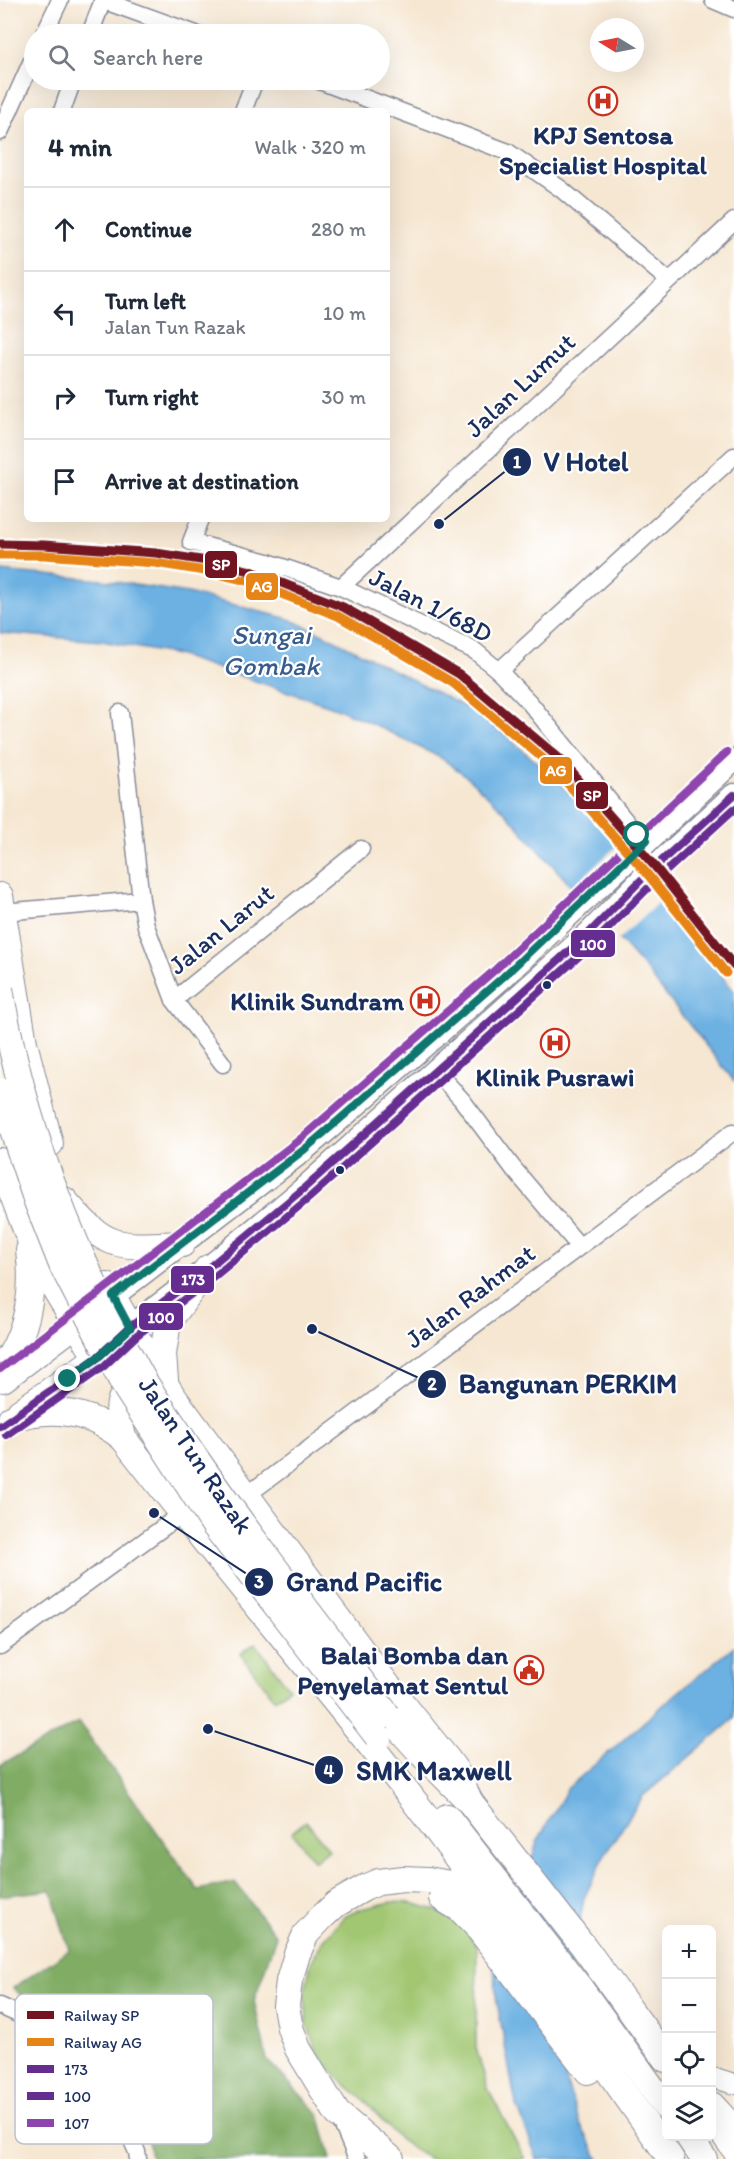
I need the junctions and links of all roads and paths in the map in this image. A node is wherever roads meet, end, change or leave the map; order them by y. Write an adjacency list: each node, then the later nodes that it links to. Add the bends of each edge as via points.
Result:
1 (60, 0): 5 (street)
2 (103, 0): 6 (street); 7 (street)
3 (713, 0): 4 (street)
4 (734, 9)
5 (49, 24)
6 (94, 24)
7 (169, 24)
8 (24, 78): 16 (street)
9 (69, 90): 13 (street)
10 (251, 90): 14 (street)
11 (336, 90): 12 (street)
12 (365, 105)
13 (63, 108)
14 (244, 108)
15 (390, 113): 18 (street, via 483,141 522,160)
16 (0, 132)
17 (734, 221): 18 (street, Jalan Lumut)
18 (669, 281): 21 (street, Jalan Lumut)
19 (734, 456): 22 (street)
20 (199, 522): 21 (street, Jalan 1/68D, via 191,543 268,562)
21 (341, 587): 22 (street, Jalan 1/68D, via 475,651)
22 (499, 671): 26 (street, Jalan 1/68D, via 637,835)
23 (120, 713): 28 (street, Jalan Larut)
24 (734, 760): 26 (main road)
25 (734, 795): 33 (main road, via 589,933)
26 (647, 840): 39 (main road, via 503,977 314,1142)
27 (361, 849): 31 (street, Jalan Larut)
28 (141, 900): 29 (street); 31 (street, Jalan Larut, via 146,927)
29 (1, 904): 37 (main road, via 24,1043)
30 (0, 989): 54 (main road, Jalan Tun Razak, bridge, via 7,1028 54,1193 141,1375)
31 (174, 1000): 32 (street)
32 (223, 1064)
33 (435, 1070): 40 (street); 41 (main road, via 302,1190)
34 (0, 1091): 54 (main road, Jalan Tun Razak, bridge, via 62,1265 124,1385 214,1525)
35 (733, 1132): 40 (street, Jalan Rahmat)
36 (0, 1161): 38 (main road)
37 (64, 1200): 38 (main road, via 72,1236 67,1251 52,1256); 39 (main road, via 87,1226 113,1243); 42 (main road)
38 (27, 1232): 43 (main road, via 38,1261); 46 (main road, via 31,1263 29,1300 20,1340)
39 (182, 1244): 42 (main road)
40 (579, 1246): 51 (street, Jalan Rahmat)
41 (208, 1268): 44 (main road); 48 (main road, via 168,1322 163,1354)
42 (113, 1296): 43 (main road); 44 (main road)
43 (75, 1324): 45 (main road); 47 (main road)
44 (130, 1328): 45 (main road); 48 (main road)
45 (97, 1358): 49 (main road)
46 (0, 1371)
47 (0, 1382)
48 (168, 1389): 50 (main road, via 146,1384 125,1393 118,1406); 51 (main road)
49 (5, 1422): 50 (main road, via 41,1411 71,1413 99,1422)
50 (123, 1438): 52 (main road)
51 (247, 1495): 55 (main road, via 388,1686 447,1758)
52 (183, 1513): 53 (street); 56 (main road)
53 (0, 1646)
54 (385, 1734): 55 (main road, Jalan Tun Razak, via 423,1755); 56 (main road); 64 (main road, Jalan Tun Razak, via 582,1990)
55 (471, 1802): 61 (main road, Jalan Tun Razak)
56 (453, 1852): 58 (main road)
57 (378, 1882): 58 (main road, via 403,1879 450,1884 469,1894); 67 (main road, via 336,1904 306,1934 290,1981 286,2006 294,2038 304,2062); 78 (main road, via 410,1887 460,1909 585,2068)
58 (509, 1931): 78 (main road)
59 (0, 2006): 60 (street)
60 (15, 2013)
61 (662, 2049)
62 (716, 2078): 63 (street)
63 (734, 2084)
64 (662, 2101)
65 (716, 2102): 68 (highway)
66 (716, 2111): 70 (highway)
67 (337, 2113): 76 (street); 77 (main road)
68 (734, 2118)
69 (716, 2125): 73 (main road)
70 (734, 2130)
71 (691, 2141): 79 (main road)
72 (134, 2144): 75 (street)
73 (734, 2148)
74 (734, 2153): 80 (main road)
75 (138, 2159)
76 (357, 2159)
77 (391, 2159)
78 (670, 2159)
79 (704, 2159)
80 (726, 2159)

